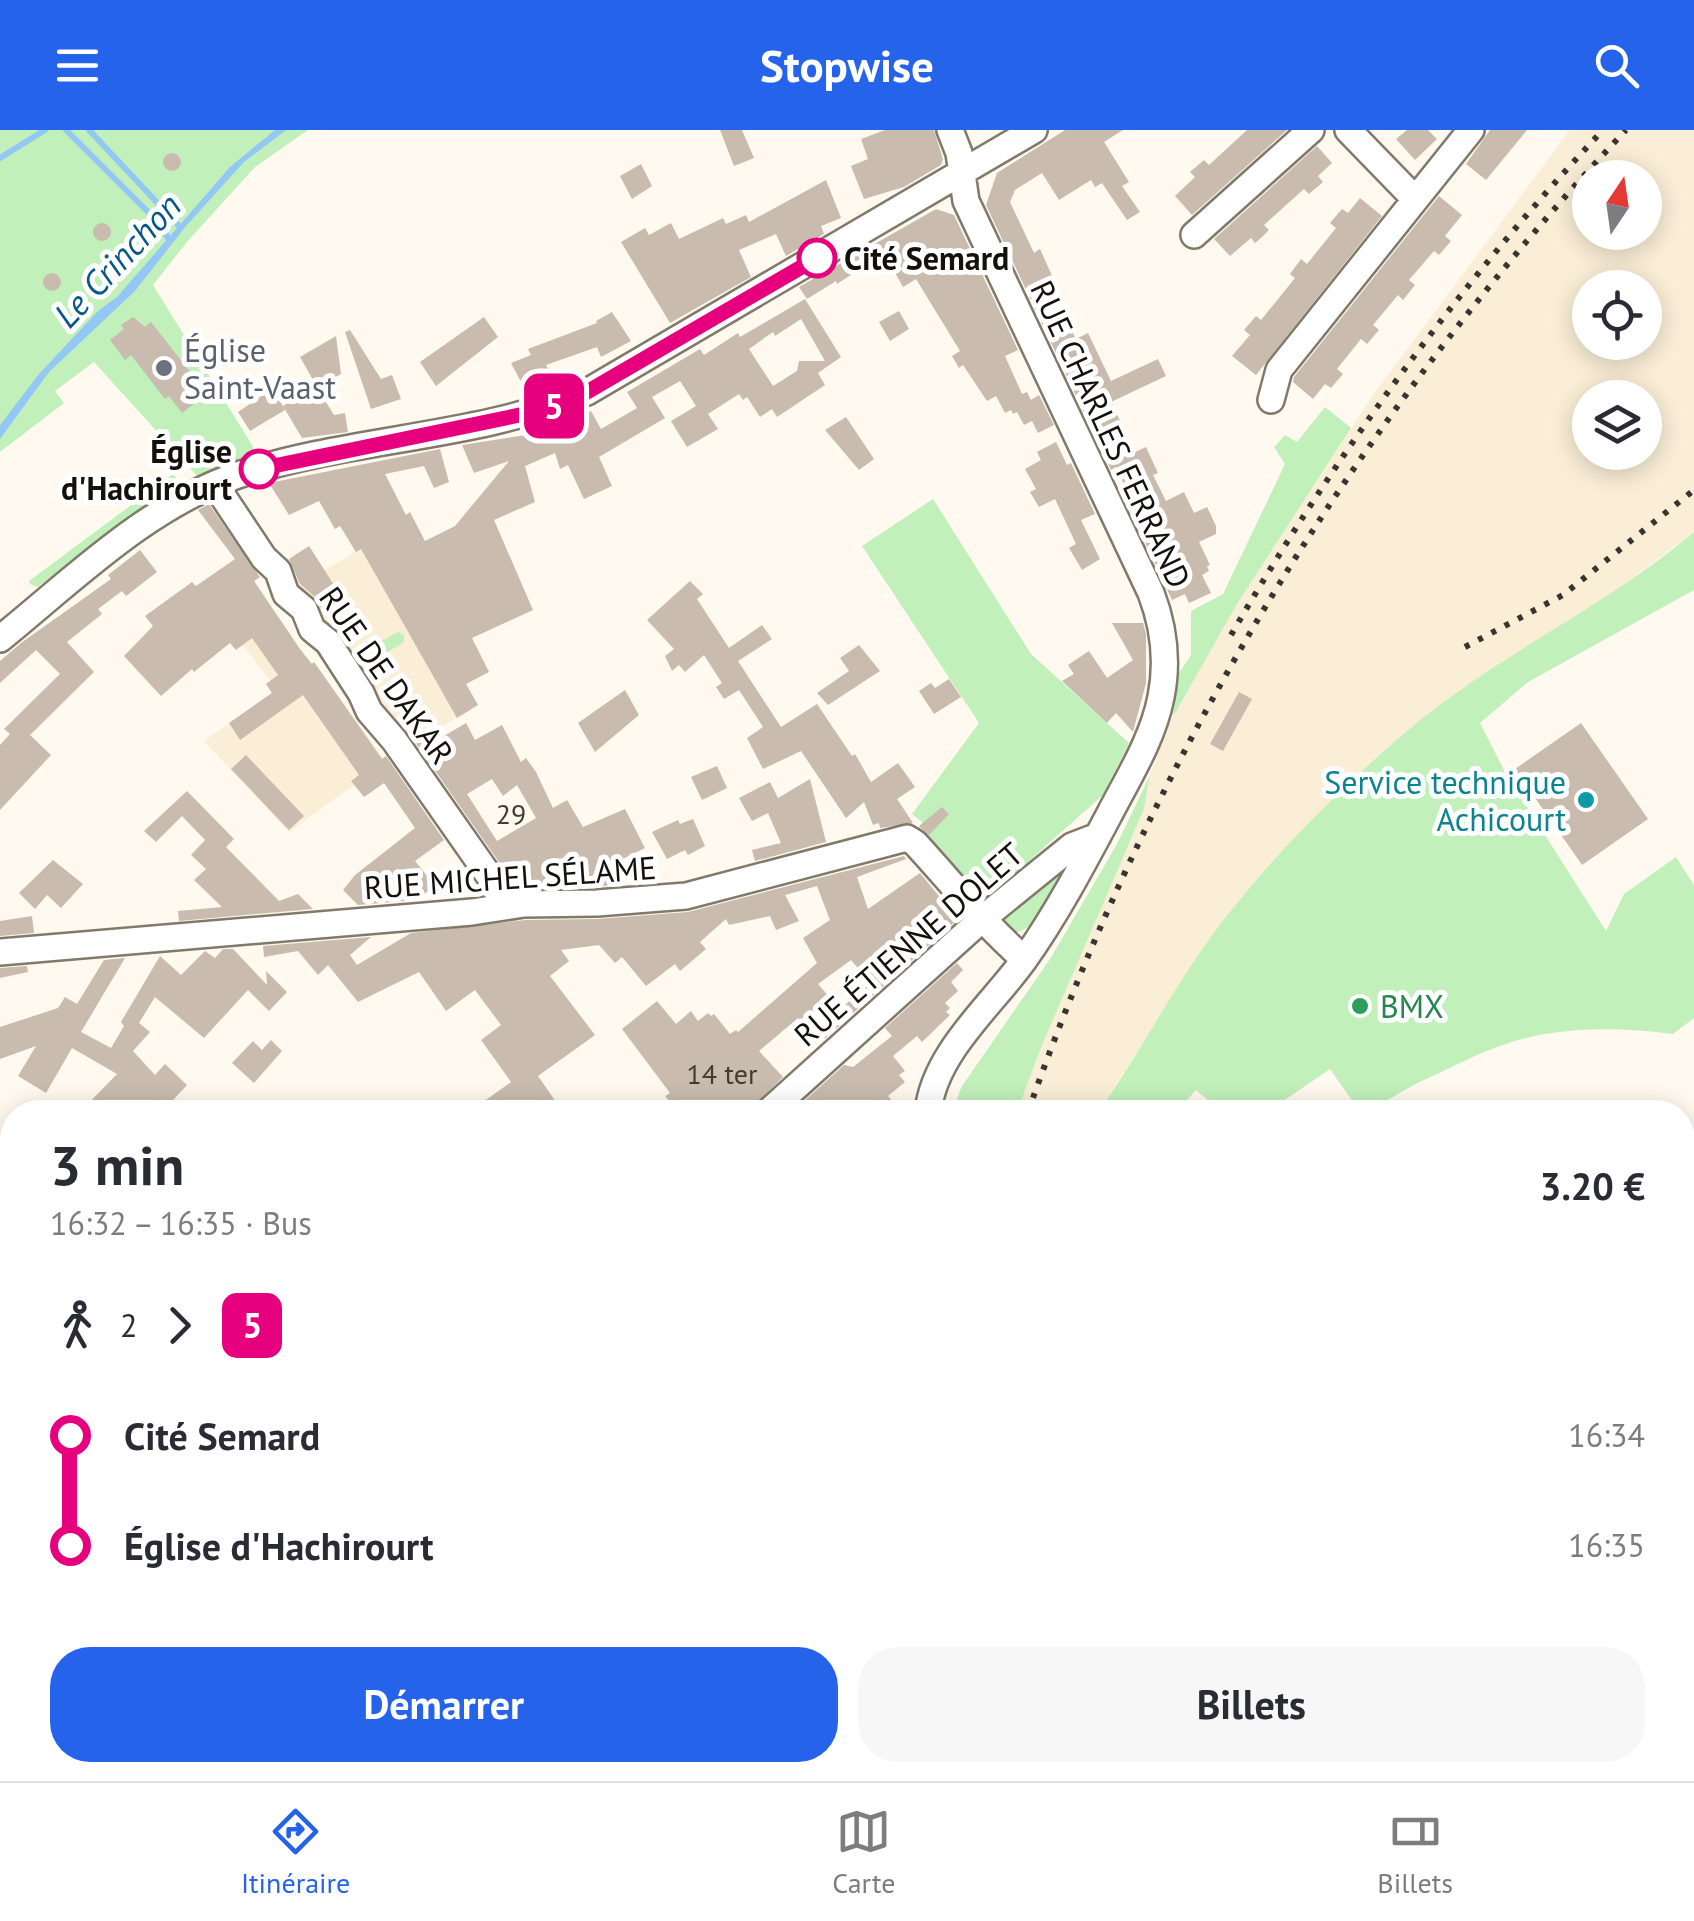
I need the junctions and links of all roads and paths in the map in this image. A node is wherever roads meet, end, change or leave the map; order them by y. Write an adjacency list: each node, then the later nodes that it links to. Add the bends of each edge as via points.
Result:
1 (950, 130): 6 (street, RUE CHARLES FERRAND)
2 (1034, 130): 6 (street)
3 (1311, 130): 8 (street)
4 (1348, 130): 7 (street)
5 (1472, 130): 7 (street)
6 (962, 174): 10 (street, via 587,392 544,410 289,461); 12 (street, RUE CHARLES FERRAND, via 966,200 1163,630 1158,714)
7 (1414, 198): 9 (street, via 1279,370)
8 (1194, 235)
9 (1271, 400)
10 (218, 483): 11 (street, via 129,535); 13 (street, RUE DE DAKAR, via 278,571 286,594 328,642)
11 (0, 639)
12 (1098, 836): 14 (street, RUE ÉTIENNE DOLET, via 1072,846); 16 (street, RUE CHARLES FERRAND)
13 (504, 906): 14 (street, RUE MICHEL SÉLAME, via 686,896 906,838); 15 (street, RUE MICHEL SÉLAME)
14 (982, 919): 16 (street); 17 (street, RUE ÉTIENNE DOLET)
15 (0, 952)
16 (1024, 959): 18 (street, RUE CHARLES FERRAND, via 949,1058)
17 (781, 1100)
18 (930, 1100)

